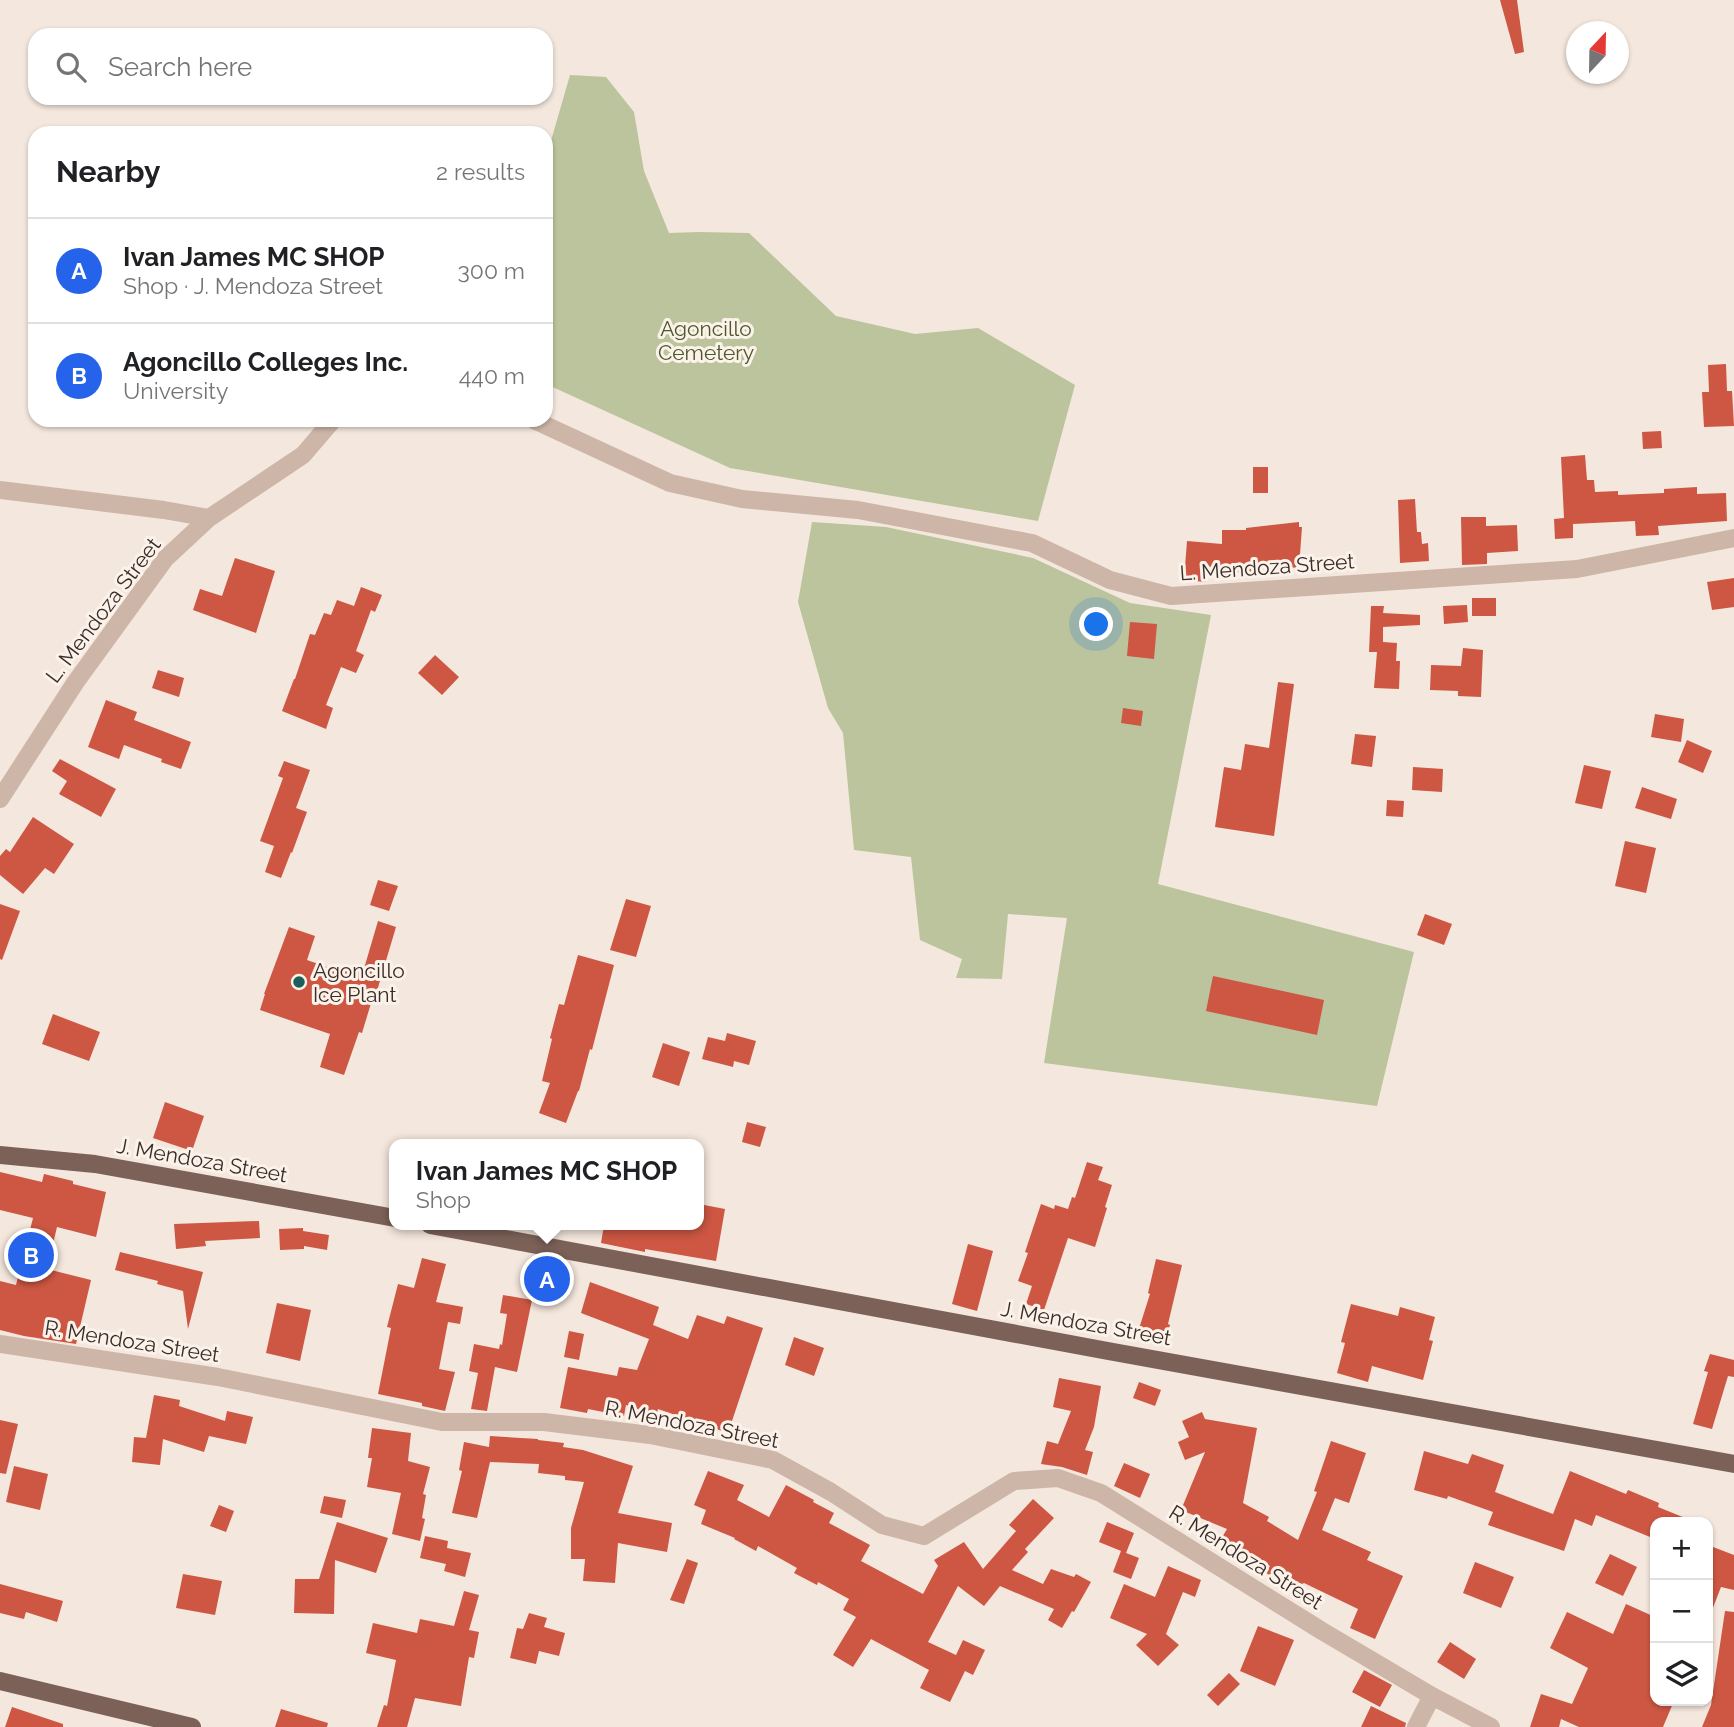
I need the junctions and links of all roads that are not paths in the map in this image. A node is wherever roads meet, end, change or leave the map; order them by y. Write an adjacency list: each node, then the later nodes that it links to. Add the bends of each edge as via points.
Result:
1 (327, 427): 4 (street, L. Mendoza Street, via 303,455)
2 (549, 427): 5 (street, L. Mendoza Street, via 670,483 742,499 858,510 1032,543 1110,580 1171,596 1577,569)
3 (0, 490): 4 (street)
4 (209, 518): 6 (street, L. Mendoza Street, via 165,559 75,683)
5 (1734, 538)
6 (0, 799)
7 (0, 1155): 8 (main road, J. Mendoza Street, via 95,1164)
8 (389, 1217)
9 (457, 1230): 11 (main road, J. Mendoza Street)
10 (0, 1344): 13 (street, R. Mendoza Street, via 219,1377 442,1422 544,1422 650,1435 773,1460 882,1525 924,1536 1014,1481 1058,1478 1101,1493)
11 (1734, 1464)
12 (0, 1681): 14 (main road)
13 (1432, 1696): 15 (street); 16 (street, R. Mendoza Street)
14 (192, 1727)
15 (1416, 1727)
16 (1491, 1727)

